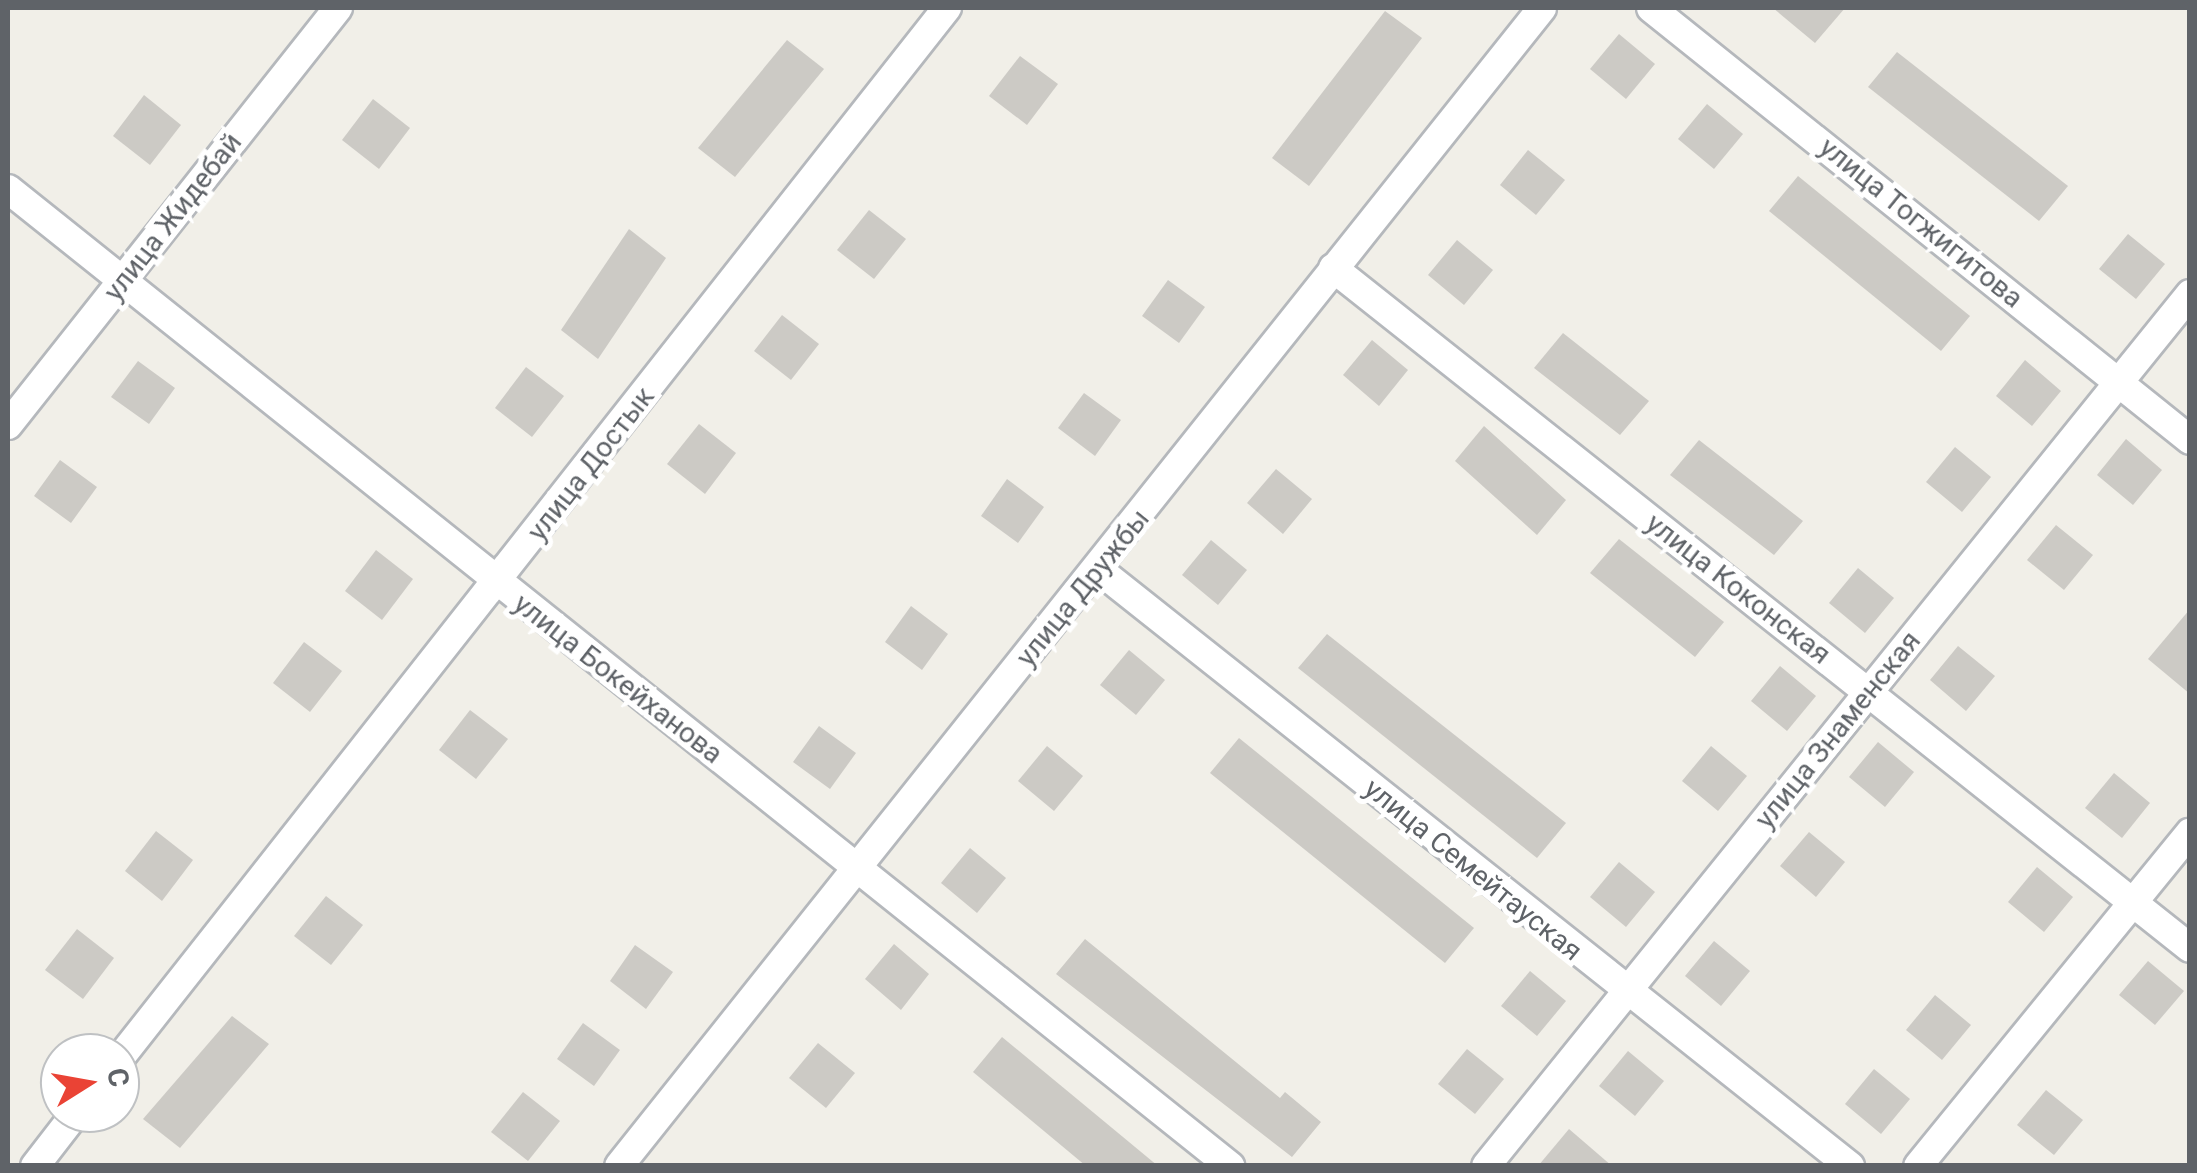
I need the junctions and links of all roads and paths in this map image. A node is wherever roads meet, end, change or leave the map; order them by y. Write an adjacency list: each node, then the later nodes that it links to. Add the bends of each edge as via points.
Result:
1 (338, 8): 7 (street, улица Жидебай)
2 (947, 8): 13 (street, улица Достык)
3 (1542, 8): 6 (street, улица Дружбы)
4 (1651, 8): 9 (street, улица Тогжигитова)
5 (8, 189): 7 (street, улица Бокейханова)
6 (1334, 268): 12 (street, улица Дружбы); 14 (street, улица Коконская)
7 (124, 280): 10 (street, улица Жидебай); 13 (street, улица Бокейханова)
8 (2190, 294): 9 (street, улица Знаменская)
9 (2120, 382): 11 (street, улица Тогжигитова); 14 (street, улица Знаменская)
10 (8, 425)
11 (2190, 440)
12 (1099, 570): 16 (street, улица Дружбы); 19 (street, улица Семейтауская)
13 (497, 584): 16 (street, улица Бокейханова); 20 (street, улица Достык)
14 (1867, 692): 17 (street, улица Коконская); 19 (street, улица Знаменская)
15 (2190, 834): 17 (street)
16 (858, 868): 22 (street, улица Дружбы); 24 (street, улица Бокейханова)
17 (2132, 902): 18 (street, улица Коконская); 27 (street)
18 (2190, 948)
19 (1628, 994): 25 (street, улица Знаменская); 26 (street, улица Семейтауская)
20 (140, 1033)
21 (60, 1133): 23 (street)
22 (627, 1162)
23 (34, 1166)
24 (1230, 1166)
25 (1486, 1166)
26 (1850, 1166)
27 (1918, 1166)

